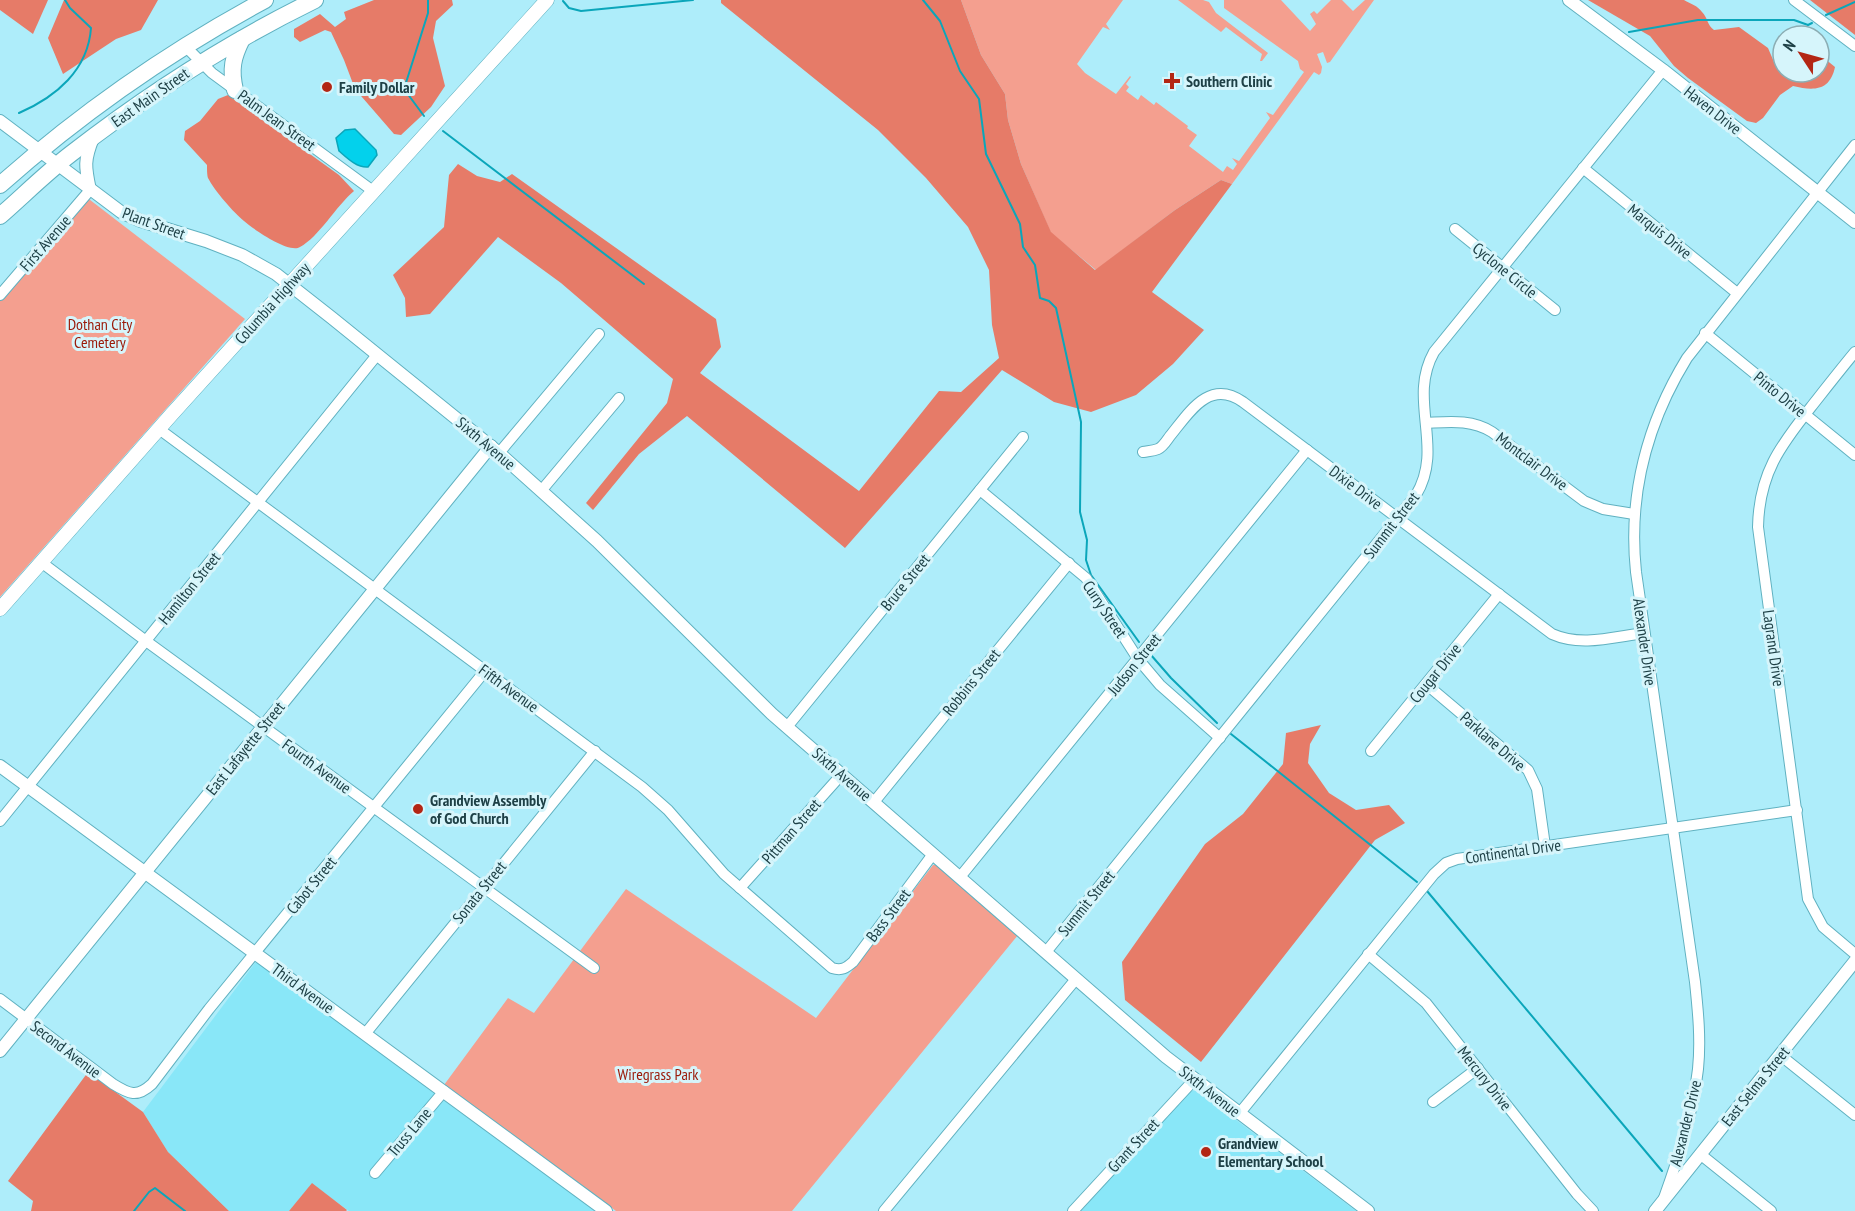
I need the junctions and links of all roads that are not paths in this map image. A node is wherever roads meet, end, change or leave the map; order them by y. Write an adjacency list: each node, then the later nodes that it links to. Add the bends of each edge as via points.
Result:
1 (265, 0): 7 (main road, East Main Street)
2 (315, 0): 6 (main road, East Main Street)
3 (547, 0): 20 (main road, Columbia Highway)
4 (1569, 0): 10 (street, Haven Drive)
5 (1794, 0): 8 (street)
6 (242, 39): 9 (main road, East Main Street); 11 (main road, via 231,68)
7 (185, 46): 9 (street, Palm Jean Street); 15 (main road, East Main Street)
8 (1855, 46)
9 (200, 63): 11 (street, Palm Jean Street); 13 (main road, East Main Street)
10 (1662, 70): 17 (street, Summit Street); 21 (street, Haven Drive)
11 (236, 90): 20 (street, Palm Jean Street)
12 (0, 121): 15 (street, Plant Street)
13 (93, 138): 16 (main road, East Main Street); 19 (street, via 85,166)
14 (1855, 145): 21 (street, Alexander Drive)
15 (39, 151): 16 (street, Plant Street); 18 (main road, East Main Street)
16 (57, 165): 19 (street, Plant Street); 22 (main road, East Main Street)
17 (1583, 168): 25 (street, Summit Street); 27 (street, Marquis Drive)
18 (0, 185)
19 (90, 190): 26 (street, Plant Street, via 132,218 242,255); 28 (street, First Avenue)
20 (373, 191): 26 (main road, Columbia Highway)
21 (1818, 191): 23 (street, Haven Drive); 27 (street, Alexander Drive)
22 (0, 216)
23 (1855, 222)
24 (1455, 229): 25 (street, Cyclone Circle)
25 (1502, 267): 29 (street, Cyclone Circle); 37 (street, Summit Street, via 1429,360 1422,388)
26 (289, 285): 30 (street, Plant Street); 38 (main road, Columbia Highway)
27 (1737, 293): 31 (street, Alexander Drive)
28 (0, 295)
29 (1555, 310)
30 (332, 318): 34 (street, Sixth Avenue)
31 (1705, 333): 36 (street, Pinto Drive); 47 (street, Alexander Drive, via 1678,372 1658,414 1642,464)
32 (599, 334): 40 (street)
33 (1855, 352): 36 (street, Lagrand Drive)
34 (377, 356): 40 (street, Sixth Avenue); 46 (street, Hamilton Street)
35 (619, 398): 44 (street)
36 (1805, 414): 43 (street, Pinto Drive); 69 (street, Lagrand Drive, via 1768,470 1758,527)
37 (1425, 423): 47 (street, Montclair Drive, via 1482,426 1584,501 1610,511); 48 (street, Summit Street, via 1427,471 1416,495)
38 (159, 429): 46 (street, Fifth Avenue); 49 (main road, Columbia Highway)
39 (1023, 437): 45 (street, Bruce Street)
40 (495, 450): 44 (street, Sixth Avenue); 51 (street, East Lafayette Street)
41 (1307, 450): 42 (street, Dixie Drive, via 1238,398 1222,394 1200,401 1159,449); 48 (street, Dixie Drive); 56 (street, Judson Street)
42 (1143, 452)
43 (1855, 455)
44 (541, 490): 60 (street, Sixth Avenue)
45 (980, 490): 50 (street, Curry Street); 60 (street, Bruce Street)
46 (258, 503): 51 (street, Fifth Avenue); 55 (street, Hamilton Street)
47 (1634, 514): 54 (street, Alexander Drive, via 1634,555)
48 (1397, 518): 52 (street, Dixie Drive); 61 (street, Summit Street)
49 (41, 562): 53 (main road, Columbia Highway); 55 (street, Fourth Avenue)
50 (1069, 563): 56 (street, Curry Street, via 1086,578); 67 (street, Robbins Street)
51 (374, 589): 57 (street, Fifth Avenue); 59 (street, East Lafayette Street)
52 (1499, 594): 54 (street, Dixie Drive, via 1546,631 1564,639 1582,642); 58 (street, Cougar Drive)
53 (0, 609)
54 (1644, 633): 71 (street, Alexander Drive)
55 (146, 641): 59 (street, Fourth Avenue); 66 (street, Hamilton Street)
56 (1138, 658): 61 (street, Curry Street, via 1174,699); 75 (street, Judson Street)
57 (485, 671): 62 (street, Fifth Avenue); 68 (street, Cabot Street)
58 (1426, 684): 63 (street, Cougar Drive); 72 (street, Parklane Drive, via 1528,770 1537,789)
59 (262, 726): 68 (street, Fourth Avenue); 74 (street, East Lafayette Street)
60 (787, 727): 65 (street, Sixth Avenue)
61 (1220, 738): 78 (street, Summit Street)
62 (595, 751): 76 (street, Sonata Street); 77 (street, Fifth Avenue, via 668,810)
63 (1371, 751)
64 (0, 766): 66 (street, Third Avenue)
65 (842, 774): 67 (street, Sixth Avenue); 77 (street, Pittman Street)
66 (28, 787): 70 (street, Hamilton Street); 74 (street, Third Avenue)
67 (874, 802): 73 (street, Sixth Avenue)
68 (374, 808): 76 (street, Fourth Avenue); 79 (street, Cabot Street)
69 (1797, 810): 71 (street, Continental Drive); 81 (street, Lagrand Drive, via 1812,909 1830,934)
70 (0, 821)
71 (1672, 828): 72 (street, Continental Drive); 100 (street, Alexander Drive, via 1695,982 1699,1047 1690,1113)
72 (1545, 846): 80 (street, Continental Drive, via 1446,863)
73 (933, 854): 75 (street, Sixth Avenue); 84 (street, Bass Street, via 853,962)
74 (144, 872): 79 (street, Third Avenue); 87 (street, East Lafayette Street)
75 (960, 877): 78 (street, Sixth Avenue)
76 (482, 888): 83 (street, Fourth Avenue); 88 (street, Sonata Street)
77 (740, 888): 84 (street, Fifth Avenue)
78 (1046, 952): 85 (street, Sixth Avenue)
79 (256, 954): 88 (street, Third Avenue); 94 (street, Cabot Street, via 152,1084 144,1092)
80 (1368, 954): 91 (street, Mercury Drive, via 1426,1003); 96 (street, Continental Drive)
81 (1855, 954)
82 (1855, 961): 90 (street, East Selma Street)
83 (594, 968)
84 (839, 970)
85 (1076, 979): 92 (street, Sixth Avenue); 102 (street)
86 (0, 999): 87 (street, Second Avenue)
87 (26, 1019): 89 (street, East Lafayette Street); 94 (street, Second Avenue, via 113,1084)
88 (365, 1034): 93 (street, Third Avenue)
89 (0, 1051)
90 (1780, 1055): 97 (street); 98 (street, East Selma Street)
91 (1478, 1068): 95 (street); 105 (street, Mercury Drive)
92 (1194, 1080): 96 (street, Sixth Avenue); 103 (street, Grant Street)
93 (444, 1091): 99 (street, Truss Lane); 101 (street, Third Avenue)
94 (134, 1094)
95 (1433, 1102)
96 (1239, 1114): 104 (street, Sixth Avenue)
97 (1855, 1115)
98 (1700, 1154): 100 (street, East Selma Street); 106 (street)
99 (375, 1173)
100 (1659, 1206)
101 (606, 1211)
102 (884, 1211)
103 (1073, 1211)
104 (1368, 1211)
105 (1593, 1211)
106 (1771, 1211)

